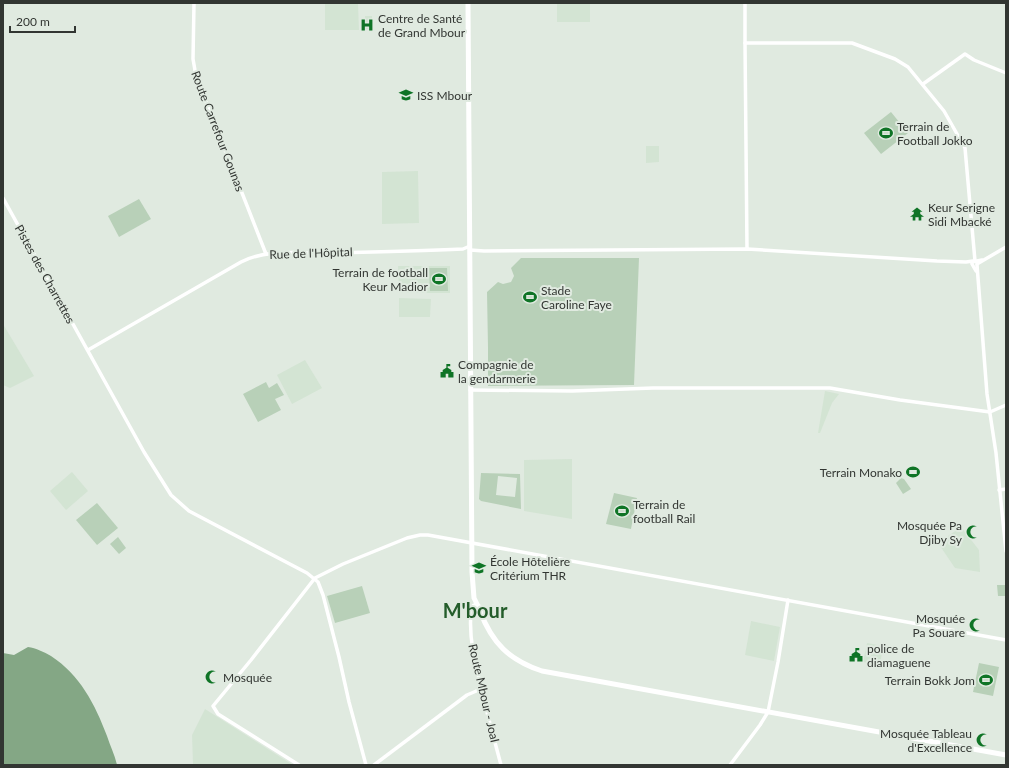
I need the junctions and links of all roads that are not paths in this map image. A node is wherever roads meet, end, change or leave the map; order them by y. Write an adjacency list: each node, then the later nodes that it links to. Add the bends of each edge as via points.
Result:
1 (194, 3): 11 (main road, Route Carrefour Gounas, via 193,59 196,76)
2 (468, 3): 9 (highway)
3 (745, 3): 4 (main road)
4 (745, 43): 6 (main road, via 852,43 905,64); 10 (main road)
5 (1006, 74): 6 (main road, via 966,54)
6 (923, 84): 12 (main road, via 944,111 965,148)
7 (3, 198): 13 (main road, Pistes des Charrettes)
8 (1006, 247): 12 (main road)
9 (470, 249): 10 (main road); 11 (main road, Rue de l'Hôpital); 14 (highway)
10 (747, 249): 12 (main road)
11 (266, 254): 13 (main road, Rue de l'Hôpital, via 244,260)
12 (975, 263): 16 (main road)
13 (88, 350): 21 (main road, Pistes des Charrettes, via 144,452 174,498 189,511)
14 (470, 390): 16 (main road, via 830,388); 19 (highway)
15 (1006, 405): 16 (main road)
16 (990, 412): 18 (main road)
17 (1006, 489): 18 (main road)
18 (1000, 490): 20 (main road)
19 (472, 543): 21 (main road, via 417,535 343,564); 22 (main road); 23 (highway, via 473,588)
20 (1006, 551)
21 (315, 578): 28 (main road, via 213,706 218,714); 29 (main road, via 323,595 348,702)
22 (788, 600): 24 (main road); 26 (main road)
23 (477, 612): 25 (main road, Route Mbour - Joal, via 471,620 472,649); 26 (highway, via 491,636 505,651 542,671)
24 (1006, 640)
25 (481, 689): 30 (main road, via 470,693); 31 (main road, Route Mbour - Joal)
26 (768, 712): 27 (highway); 32 (main road)
27 (1006, 755)
28 (299, 765)
29 (366, 765)
30 (374, 765)
31 (501, 765)
32 (730, 765)

